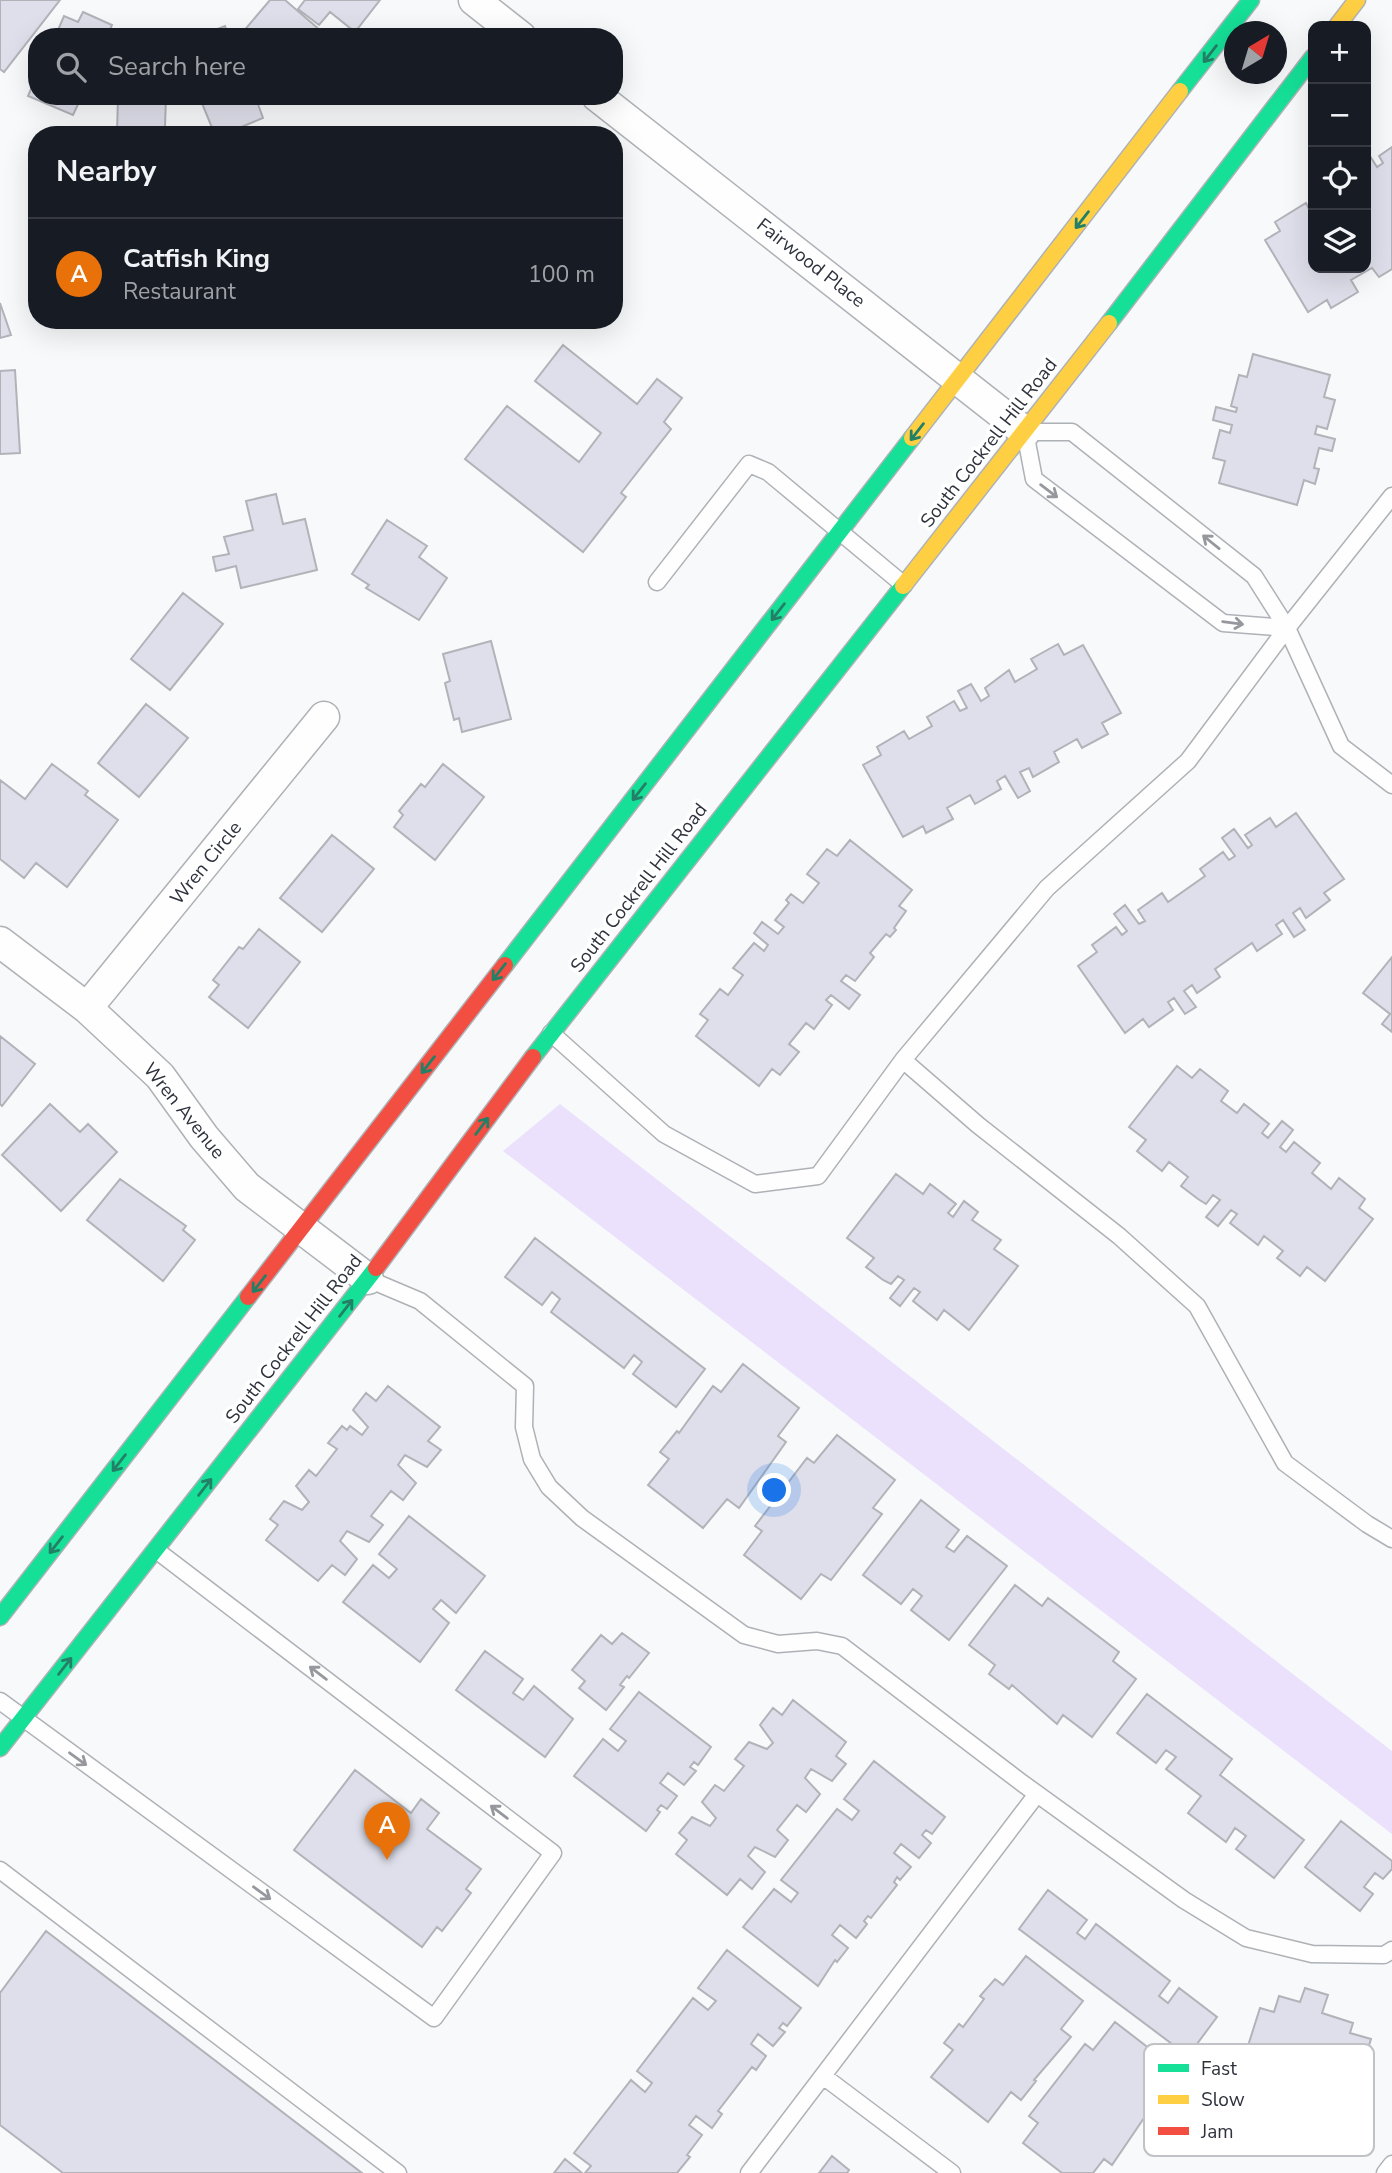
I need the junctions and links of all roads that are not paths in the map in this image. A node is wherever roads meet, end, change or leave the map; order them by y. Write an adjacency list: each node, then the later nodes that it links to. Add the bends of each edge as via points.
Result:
1 (474, 0): 5 (street)
2 (1251, 0): 8 (main road, one-way to 8)
3 (1357, 0): 4 (main road)
4 (1341, 21)
5 (510, 28)
6 (1308, 64): 9 (main road, South Cockrell Hill Road)
7 (608, 105): 8 (street, Fairwood Place)
8 (958, 379): 9 (street, Fairwood Place); 11 (main road, one-way to 11)
9 (1025, 432): 13 (main road, South Cockrell Hill Road); 14 (lane, one-way to 9, via 1254,576 1072,432); 14 (lane, one-way to 14, via 1034,479 1177,589 1223,623)
10 (1392, 496): 14 (lane)
11 (839, 533): 12 (lane, via 768,472 749,464); 13 (lane); 21 (main road, one-way to 21)
12 (657, 582)
13 (904, 585): 19 (main road, South Cockrell Hill Road)
14 (1287, 628): 16 (lane, via 1341,746); 20 (lane, via 1188,761 1047,888)
15 (324, 718): 18 (street, Wren Circle)
16 (1392, 785)
17 (0, 942): 18 (street, Wren Avenue)
18 (87, 1008): 21 (street, Wren Avenue, via 160,1076 247,1187)
19 (551, 1033): 20 (lane, via 664,1134 755,1184 818,1176); 22 (main road, South Cockrell Hill Road, one-way to 19)
20 (903, 1060): 23 (lane, via 1119,1236 1197,1306 1285,1463)
21 (301, 1230): 22 (street, Wren Avenue); 25 (main road, one-way to 25)
22 (368, 1279): 24 (main road, South Cockrell Hill Road, one-way to 22); 29 (lane, via 420,1301 525,1386 524,1427 532,1459 549,1487 582,1518 744,1635 778,1644 817,1641 842,1646)
23 (1392, 1539)
24 (156, 1550): 27 (main road, South Cockrell Hill Road, one-way to 24); 27 (lane, one-way to 24, via 434,2018 553,1853)
25 (0, 1617)
26 (0, 1701): 27 (lane)
27 (23, 1719): 28 (main road, South Cockrell Hill Road)
28 (0, 1748)
29 (1037, 1794): 31 (lane, via 1184,1900 1247,1938 1312,1954 1384,1955); 32 (lane)
30 (0, 1870): 34 (lane)
31 (1392, 1951)
32 (823, 2076): 35 (lane); 36 (lane)
33 (1392, 2164): 37 (lane)
34 (398, 2173)
35 (749, 2173)
36 (952, 2173)
37 (1385, 2173)

